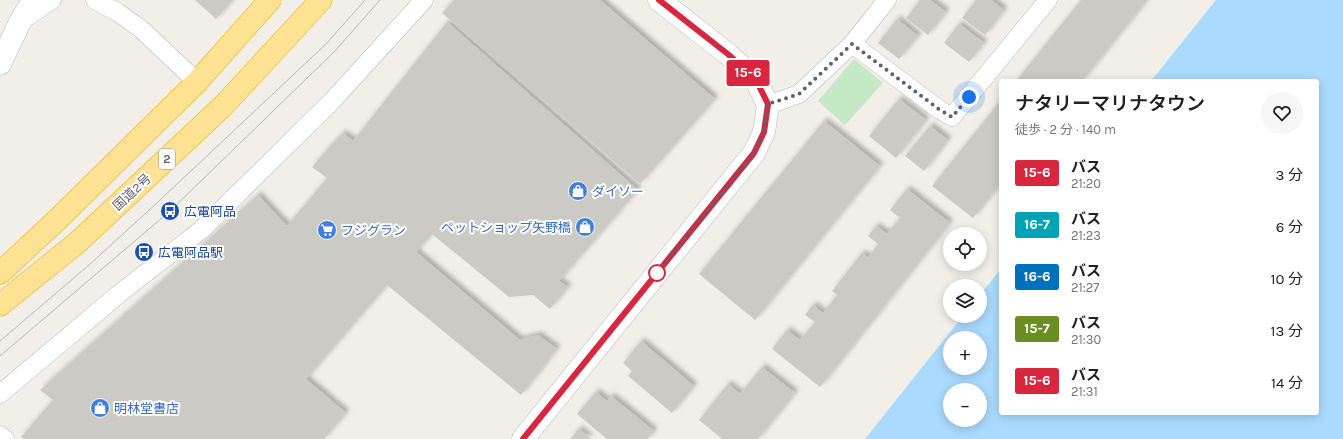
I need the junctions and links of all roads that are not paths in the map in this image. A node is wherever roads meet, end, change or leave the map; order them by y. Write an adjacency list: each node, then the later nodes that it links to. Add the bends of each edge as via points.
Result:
1 (33, 0): 10 (street)
2 (52, 0): 10 (street)
3 (95, 0): 13 (street, via 142,29)
4 (270, 0): 13 (highway)
5 (321, 0): 16 (highway, 国道2号 / 2, via 223,106 78,242)
6 (424, 0): 17 (street, via 332,101 201,230 120,293)
7 (659, 0): 14 (street, via 729,55 756,80)
8 (888, 0): 11 (street)
9 (1048, 0): 11 (street, via 952,117)
10 (20, 22): 12 (street)
11 (852, 44): 14 (street, via 799,94)
12 (0, 64)
13 (197, 82): 15 (highway)
14 (768, 104): 20 (street, via 764,132 754,153)
15 (0, 273)
16 (0, 305)
17 (0, 394)
18 (0, 435): 19 (street)
19 (5, 439)
20 (523, 439)

